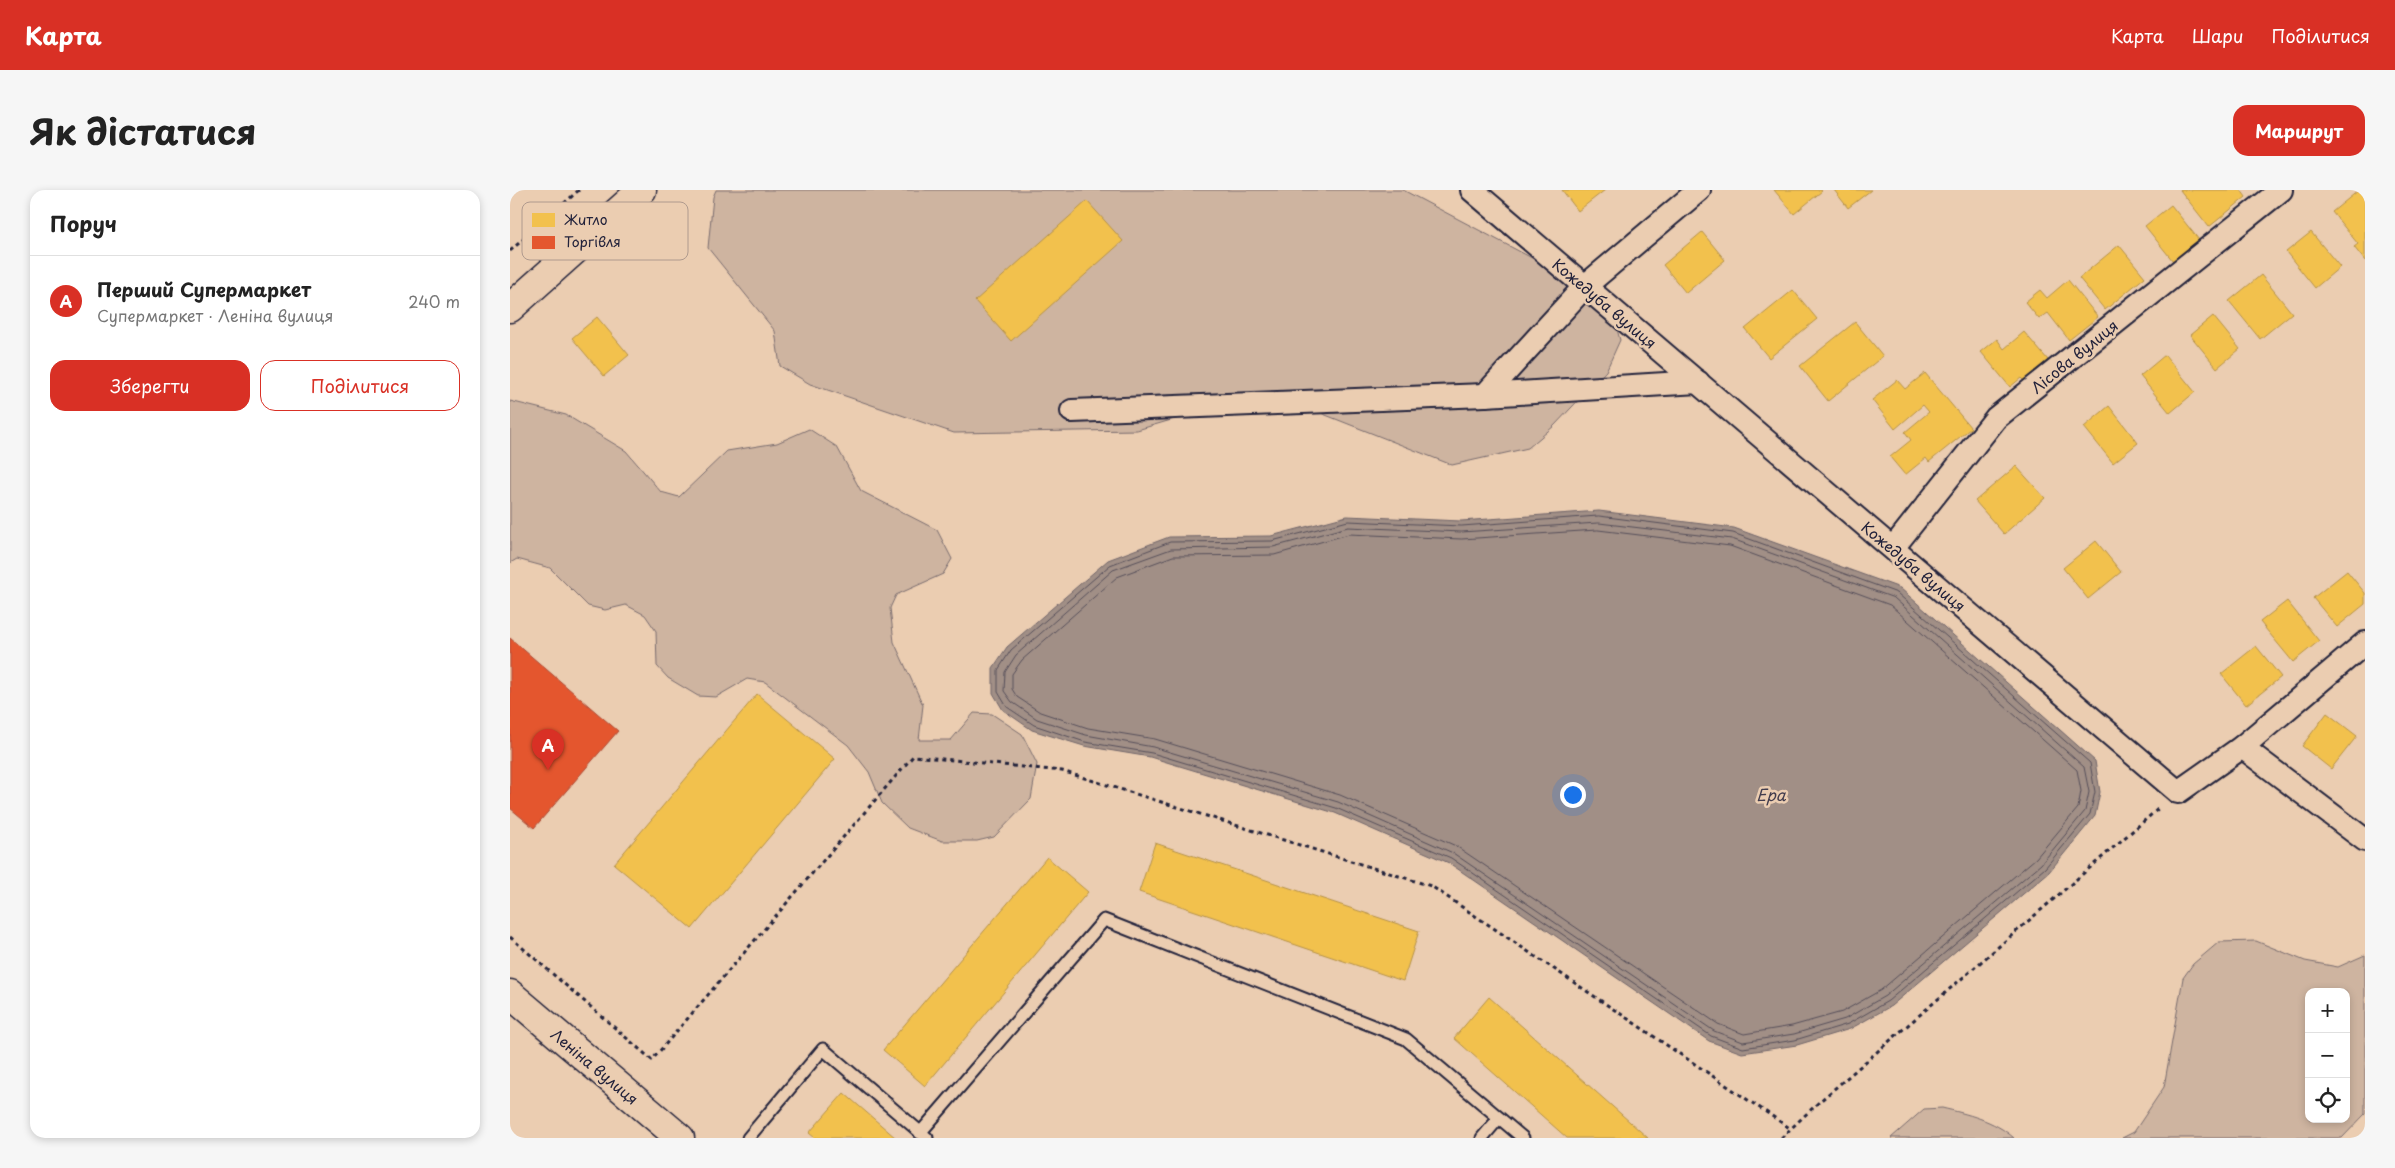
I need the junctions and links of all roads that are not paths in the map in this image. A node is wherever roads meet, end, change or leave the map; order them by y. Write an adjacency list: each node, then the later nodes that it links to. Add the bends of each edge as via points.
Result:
1 (1472, 190): 7 (street, Кожедуба вулиця)
2 (1699, 190): 7 (street)
3 (2281, 190): 12 (street, Лісова вулиця, via 1996,418)
4 (640, 191): 5 (main road)
5 (628, 202)
6 (563, 260): 8 (main road)
7 (1585, 286): 9 (street, Кожедуба вулиця); 10 (street)
8 (510, 308)
9 (1698, 382): 10 (street); 12 (street, Кожедуба вулиця)
10 (1485, 395): 11 (street)
11 (1072, 411)
12 (1893, 548): 14 (street, Кожедуба вулиця, via 2178,792)
13 (2365, 643): 14 (street)
14 (2242, 748): 15 (street)
15 (2365, 840)
16 (510, 994): 19 (main road, Леніна вулиця)
17 (1499, 1118): 18 (lane, via 1406,1039 1104,920); 21 (lane); 22 (lane)
18 (923, 1135): 20 (lane, via 823,1049)
19 (680, 1138)
20 (748, 1138)
21 (1482, 1138)
22 (1522, 1138)

